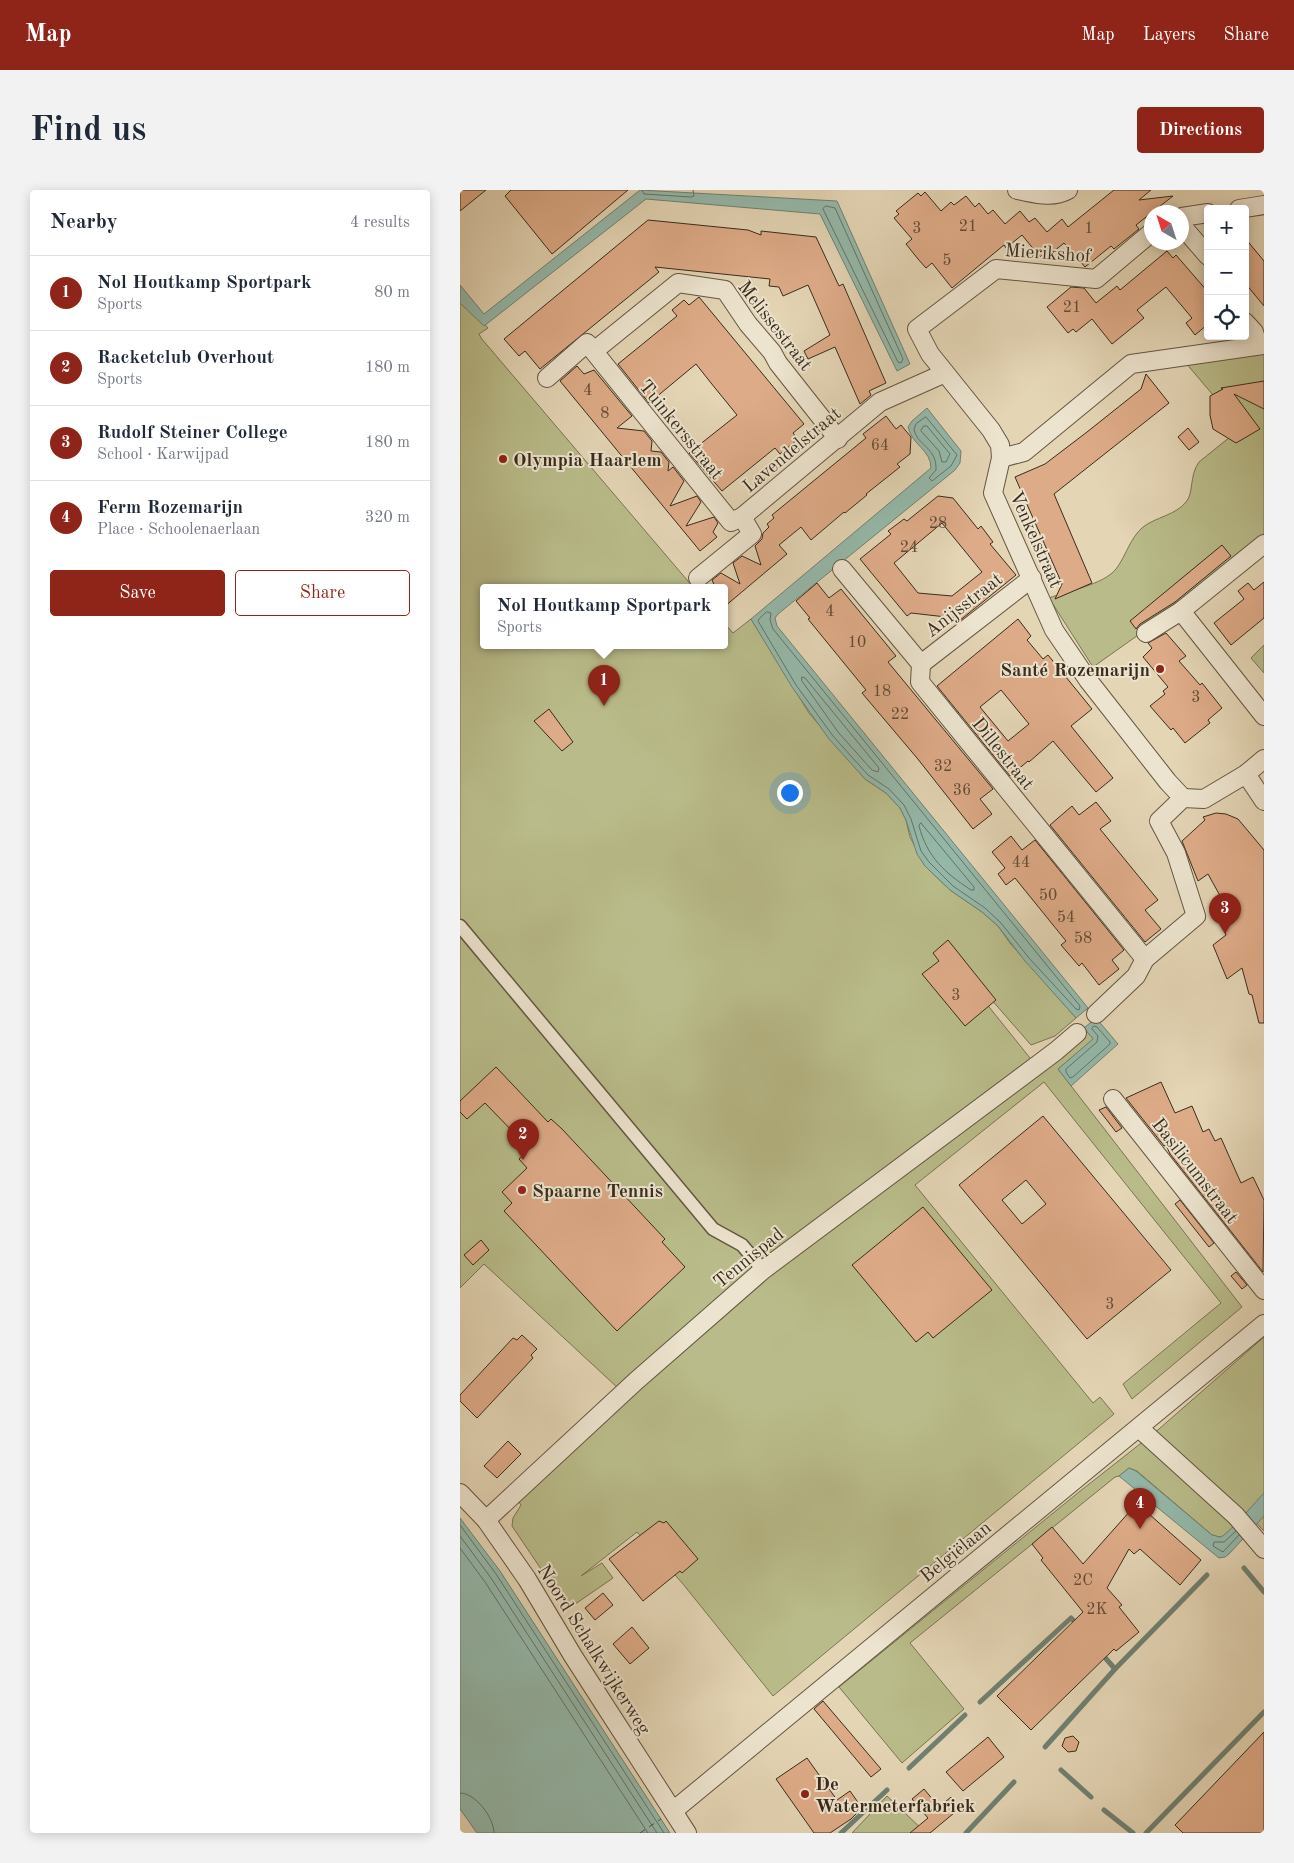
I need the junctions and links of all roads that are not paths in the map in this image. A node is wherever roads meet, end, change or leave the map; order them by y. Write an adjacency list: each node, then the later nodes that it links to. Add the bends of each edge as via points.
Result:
1 (1017, 190): 2 (street, via 1046,195)
2 (1068, 190)
3 (1264, 205): 4 (street)
4 (1249, 207)
5 (1204, 214): 6 (street)
6 (1189, 216)
7 (1189, 234): 9 (street)
8 (1144, 239): 13 (street, Mierikshof, via 1096,279 996,269 916,329)
9 (1204, 251)
10 (1249, 326): 11 (street)
11 (1261, 345): 16 (street, via 1131,364 1024,452)
12 (594, 351): 14 (street, via 587,343); 15 (street, Melissestraat, via 678,283 726,290 748,324); 17 (street, Tuinkersstraat, via 731,522)
13 (944, 373): 15 (street, Lavendelstraat, via 880,402); 16 (street, via 991,430 1000,445)
14 (547, 378)
15 (838, 439): 17 (street, Lavendelstraat)
16 (1001, 458): 21 (street, Venkelstraat, via 993,493)
17 (742, 517): 20 (street, Lavendelstraat, via 752,534)
18 (1264, 544): 22 (street)
19 (842, 570): 24 (street)
20 (698, 578)
21 (1032, 578): 24 (street, Anijsstraat); 28 (street, Venkelstraat, via 1054,630 1088,680)
22 (1181, 611): 23 (street); 25 (street)
23 (1146, 633)
24 (921, 664): 31 (street, Dillestraat, via 920,682)
25 (1264, 716)
26 (1264, 759): 27 (street)
27 (1246, 774): 28 (street, via 1204,799); 29 (street)
28 (1183, 798): 31 (street, via 1159,821 1176,854 1196,916)
29 (1264, 801)
30 (460, 926): 35 (street, via 713,1229 742,1245)
31 (1145, 959): 32 (street, via 1136,976)
32 (1096, 1014)
33 (1076, 1033): 35 (street, Tennispad)
34 (1113, 1100): 36 (street, Basilicumstraat)
35 (763, 1270): 40 (street, Tennispad, via 636,1381)
36 (1264, 1290)
37 (1264, 1324): 38 (street, Belgiëlaan)
38 (1139, 1428): 41 (street, via 1236,1516); 42 (street, Belgiëlaan)
39 (460, 1493): 40 (street, Noord Schalkwijkerweg)
40 (486, 1520): 42 (street, Noord Schalkwijkerweg, via 527,1579)
41 (1259, 1543)
42 (673, 1811): 43 (street, Noord Schalkwijkerweg)
43 (687, 1833)

